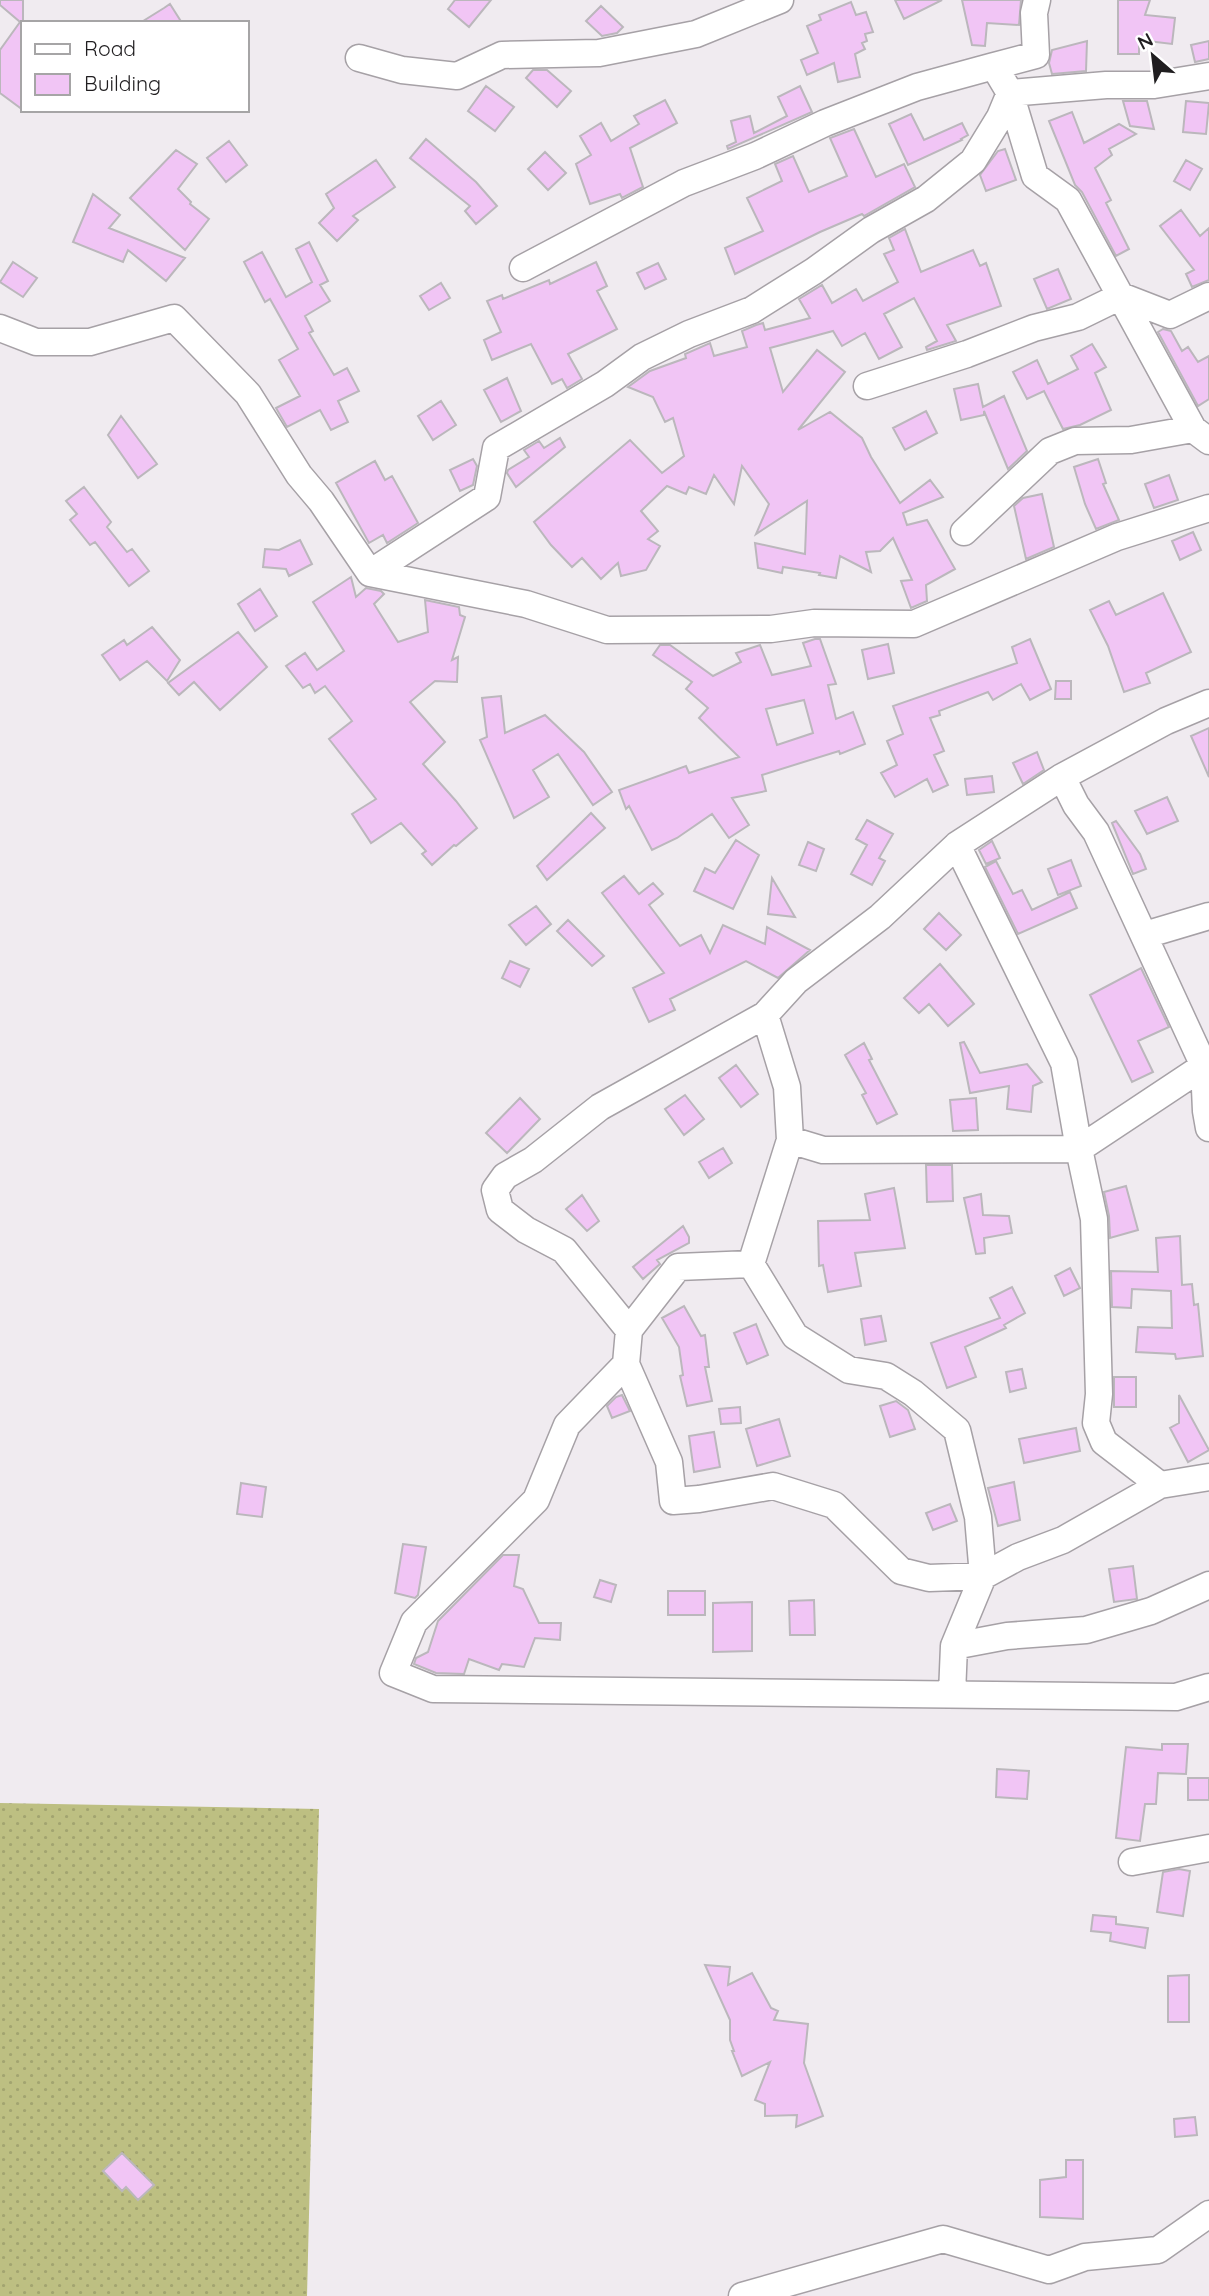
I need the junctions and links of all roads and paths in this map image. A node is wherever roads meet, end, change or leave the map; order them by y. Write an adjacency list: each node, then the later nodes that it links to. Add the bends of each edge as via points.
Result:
1 (780, 0): 3 (street, via 696,34 599,53 502,55 457,76 402,71)
2 (1037, 0): 4 (street, via 1036,55)
3 (359, 58)
4 (994, 66): 6 (street); 7 (street, via 916,87 684,183)
5 (1209, 76): 6 (street, via 1154,85)
6 (1010, 93): 8 (street, via 1035,176 1068,200); 15 (street, via 973,161 926,199 752,310 642,357 496,448 487,497)
7 (523, 268)
8 (1121, 296): 9 (street, via 1170,316); 11 (street, via 1078,317); 12 (street)
9 (1209, 296)
10 (0, 328): 15 (street, via 36,342 90,342 174,318 248,394)
11 (867, 386)
12 (1201, 435): 14 (street, via 1075,442 1050,451)
13 (1209, 508): 15 (street, via 1117,537 914,624 607,630 526,604)
14 (964, 532)
15 (370, 573)
16 (1209, 703): 17 (street)
17 (1062, 777): 18 (street); 20 (street, via 1096,832)
18 (957, 845): 21 (street, via 880,917 796,981); 25 (street, via 1064,1063)
19 (1209, 916): 20 (street)
20 (1145, 935): 22 (street)
21 (765, 1015): 24 (street, via 787,1087); 27 (street, via 600,1107 533,1160 505,1176 495,1190 500,1210 564,1250)
22 (1205, 1066): 23 (street); 25 (street)
23 (1208, 1117)
24 (790, 1140): 25 (street, via 824,1150); 26 (street)
25 (1079, 1149): 30 (street, via 1094,1219 1096,1423 1104,1442)
26 (751, 1264): 27 (street, via 678,1267); 31 (street, via 795,1336 849,1370 886,1376 957,1430 978,1517)
27 (629, 1330): 28 (street)
28 (626, 1364): 31 (street, via 669,1462 673,1501 773,1486 834,1505 901,1570 929,1578); 35 (street, via 567,1425 536,1500 414,1622 393,1673 433,1689)
29 (1209, 1477): 30 (street)
30 (1160, 1485): 31 (street, via 1063,1540)
31 (983, 1576): 33 (street)
32 (1209, 1585): 33 (street, via 1151,1611 1086,1630 1006,1636)
33 (954, 1646): 35 (street)
34 (1209, 1687): 35 (street, via 1176,1697)
35 (952, 1695)
36 (1209, 1848): 37 (street)
37 (1132, 1862)
38 (1209, 2214): 39 (street, via 1158,2250 1085,2257 1049,2270 943,2239)
39 (742, 2296)

